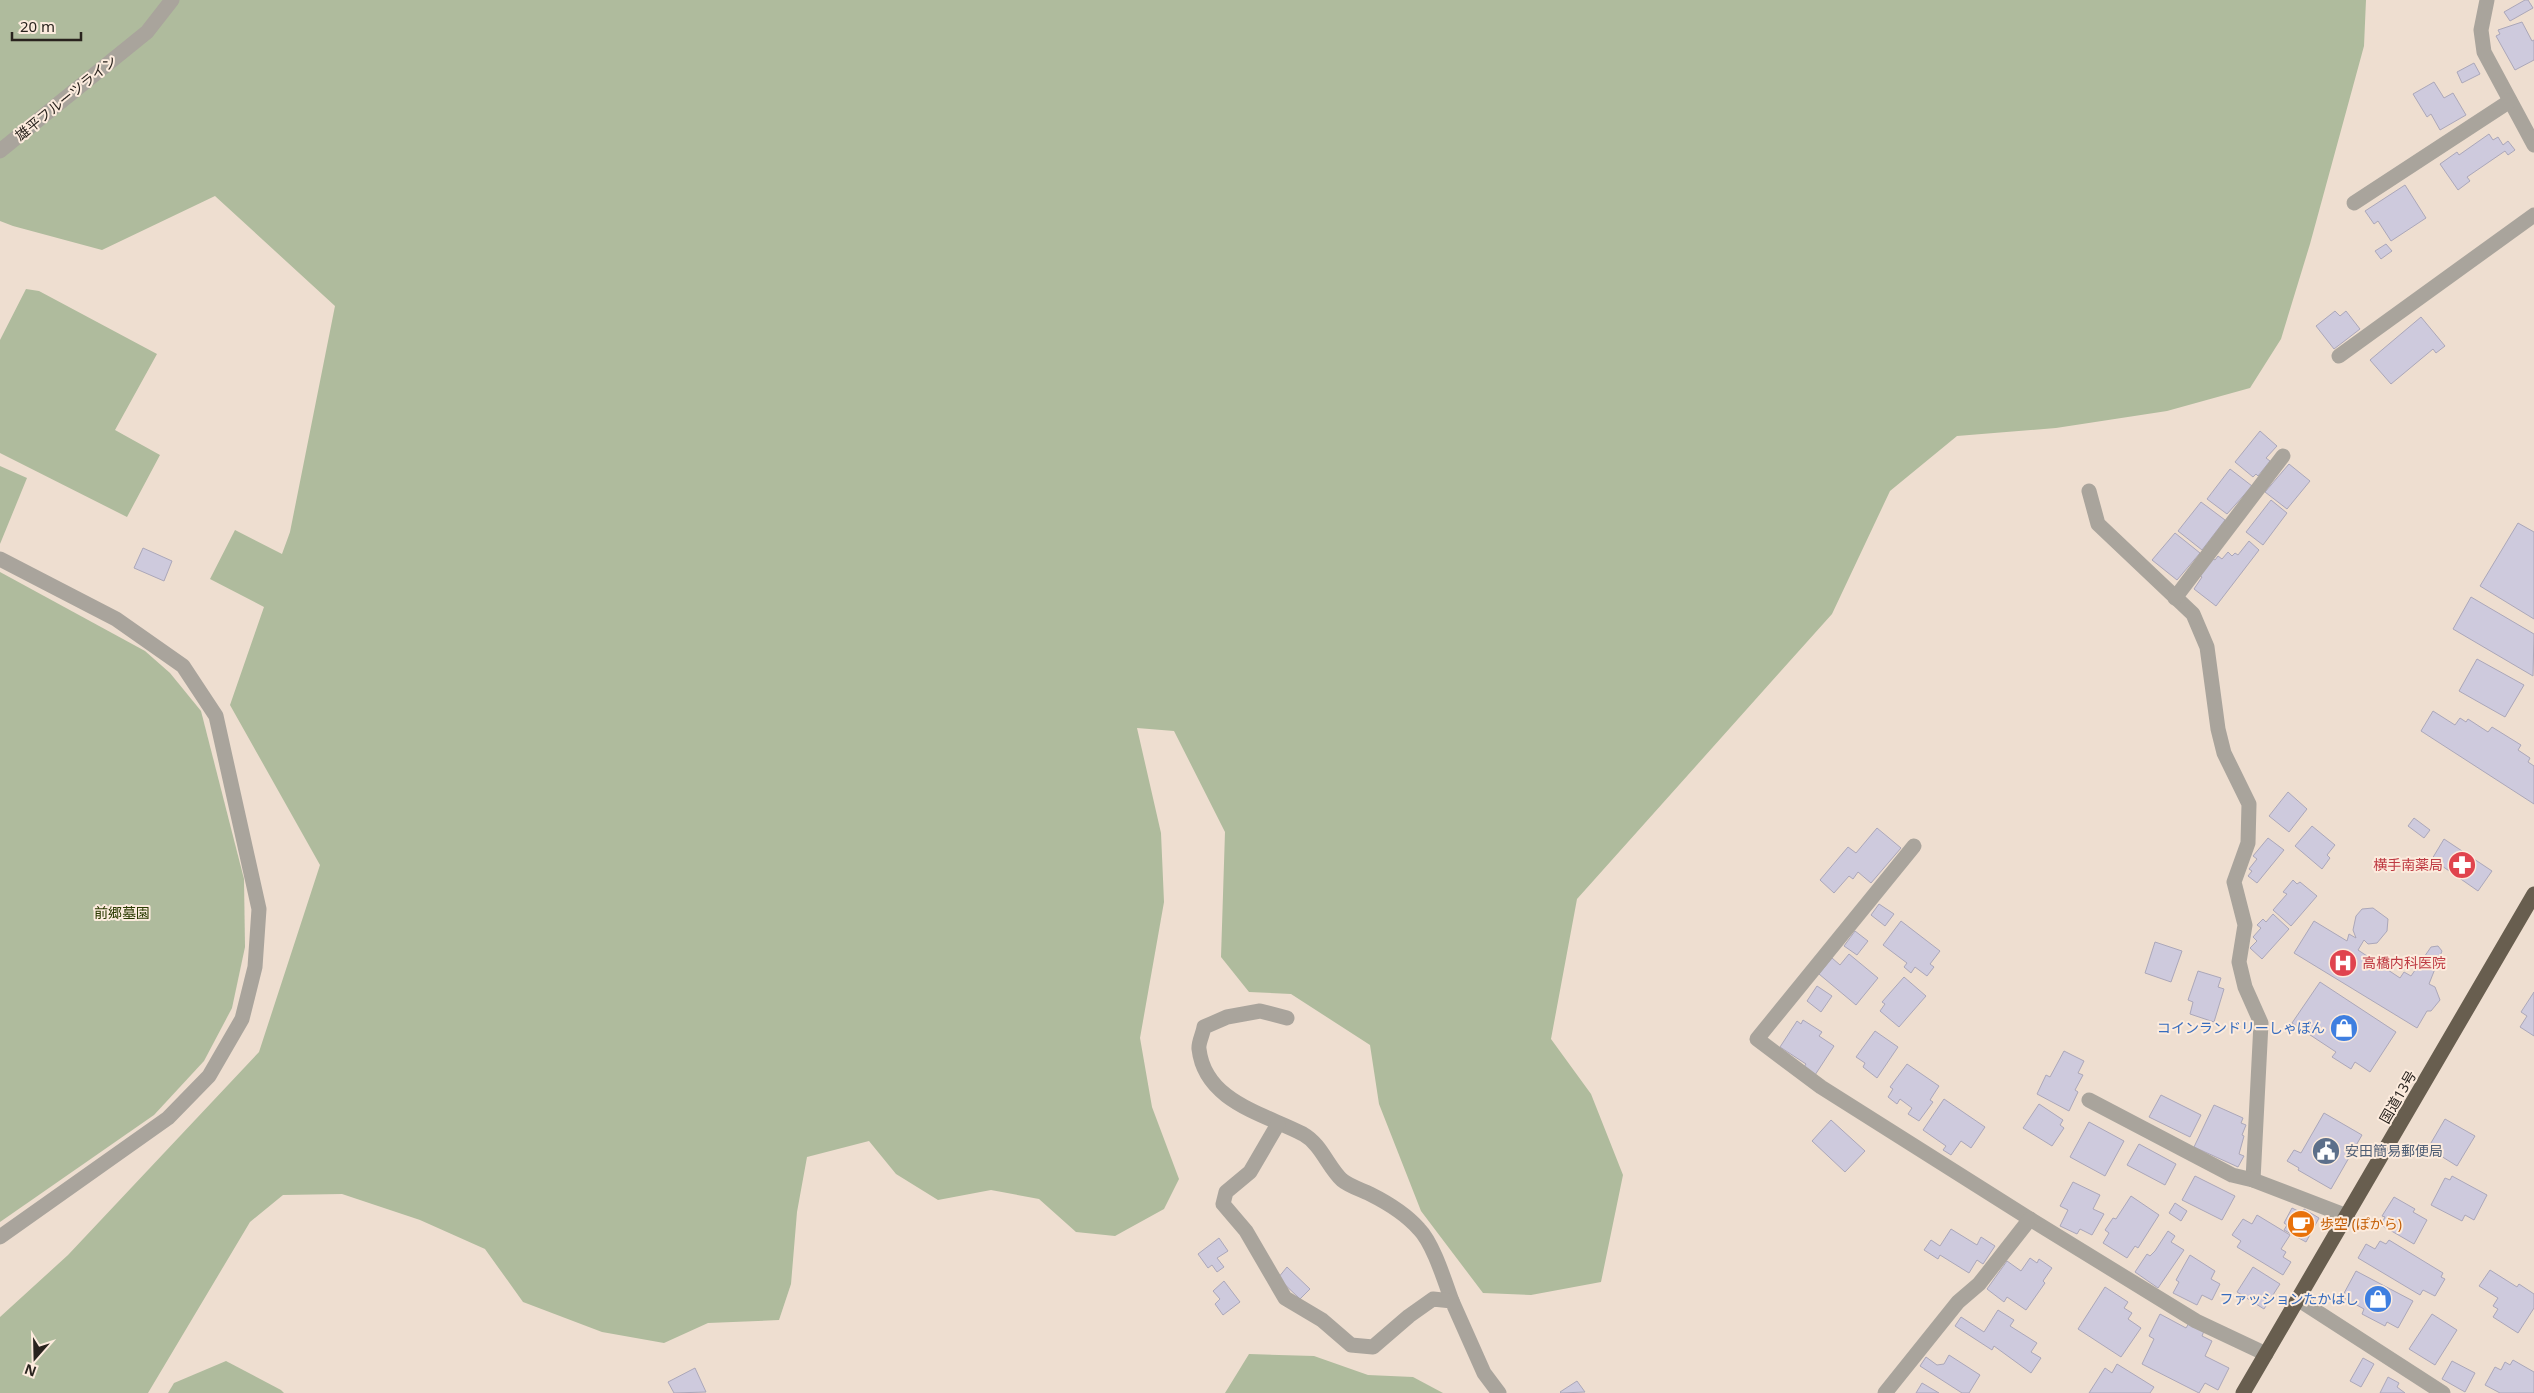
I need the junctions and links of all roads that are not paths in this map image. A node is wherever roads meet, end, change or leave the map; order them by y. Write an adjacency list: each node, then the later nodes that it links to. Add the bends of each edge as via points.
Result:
1 (172, 0): 5 (street, 雄平フルーツライン, via 147,32)
2 (2487, 0): 3 (street, via 2481,30 2484,52)
3 (2510, 101): 4 (street); 6 (street)
4 (2534, 145)
5 (0, 152)
6 (2354, 203)
7 (2534, 215): 8 (street)
8 (2339, 356)
9 (2284, 456): 12 (street)
10 (2089, 491): 12 (street, via 2098,524)
11 (0, 558): 21 (street, via 116,619 184,666 216,716 259,909 255,967 242,1018 208,1076 168,1118)
12 (2175, 598): 18 (street, via 2193,614 2207,647 2224,753 2249,804 2248,844 2234,882 2244,925 2239,962 2262,1023)
13 (1914, 846): 20 (street, via 1757,1038 1822,1087)
14 (2534, 894): 19 (highway, 国道13号)
15 (1287, 1018): 17 (street, via 1260,1010 1227,1017 1204,1027 1199,1048 1206,1072 1226,1095 1253,1113)
16 (2089, 1100): 18 (street, via 2232,1175)
17 (1278, 1124): 23 (street, via 1305,1135 1343,1180 1405,1214 1416,1225); 23 (street, via 1250,1172 1226,1192 1223,1204 1246,1232 1284,1298 1322,1320 1351,1345 1373,1347 1433,1299)
18 (2253, 1180): 19 (street)
19 (2347, 1216): 22 (highway, 国道13号)
20 (2030, 1220): 24 (street, via 2196,1321); 26 (street, via 1979,1284 1958,1302)
21 (0, 1236)
22 (2299, 1300): 24 (highway, 国道13号); 28 (street)
23 (1452, 1301): 25 (street, via 1484,1373)
24 (2266, 1354): 27 (highway, 国道13号)
25 (1499, 1393)
26 (1885, 1393)
27 (2243, 1393)
28 (2443, 1393)

